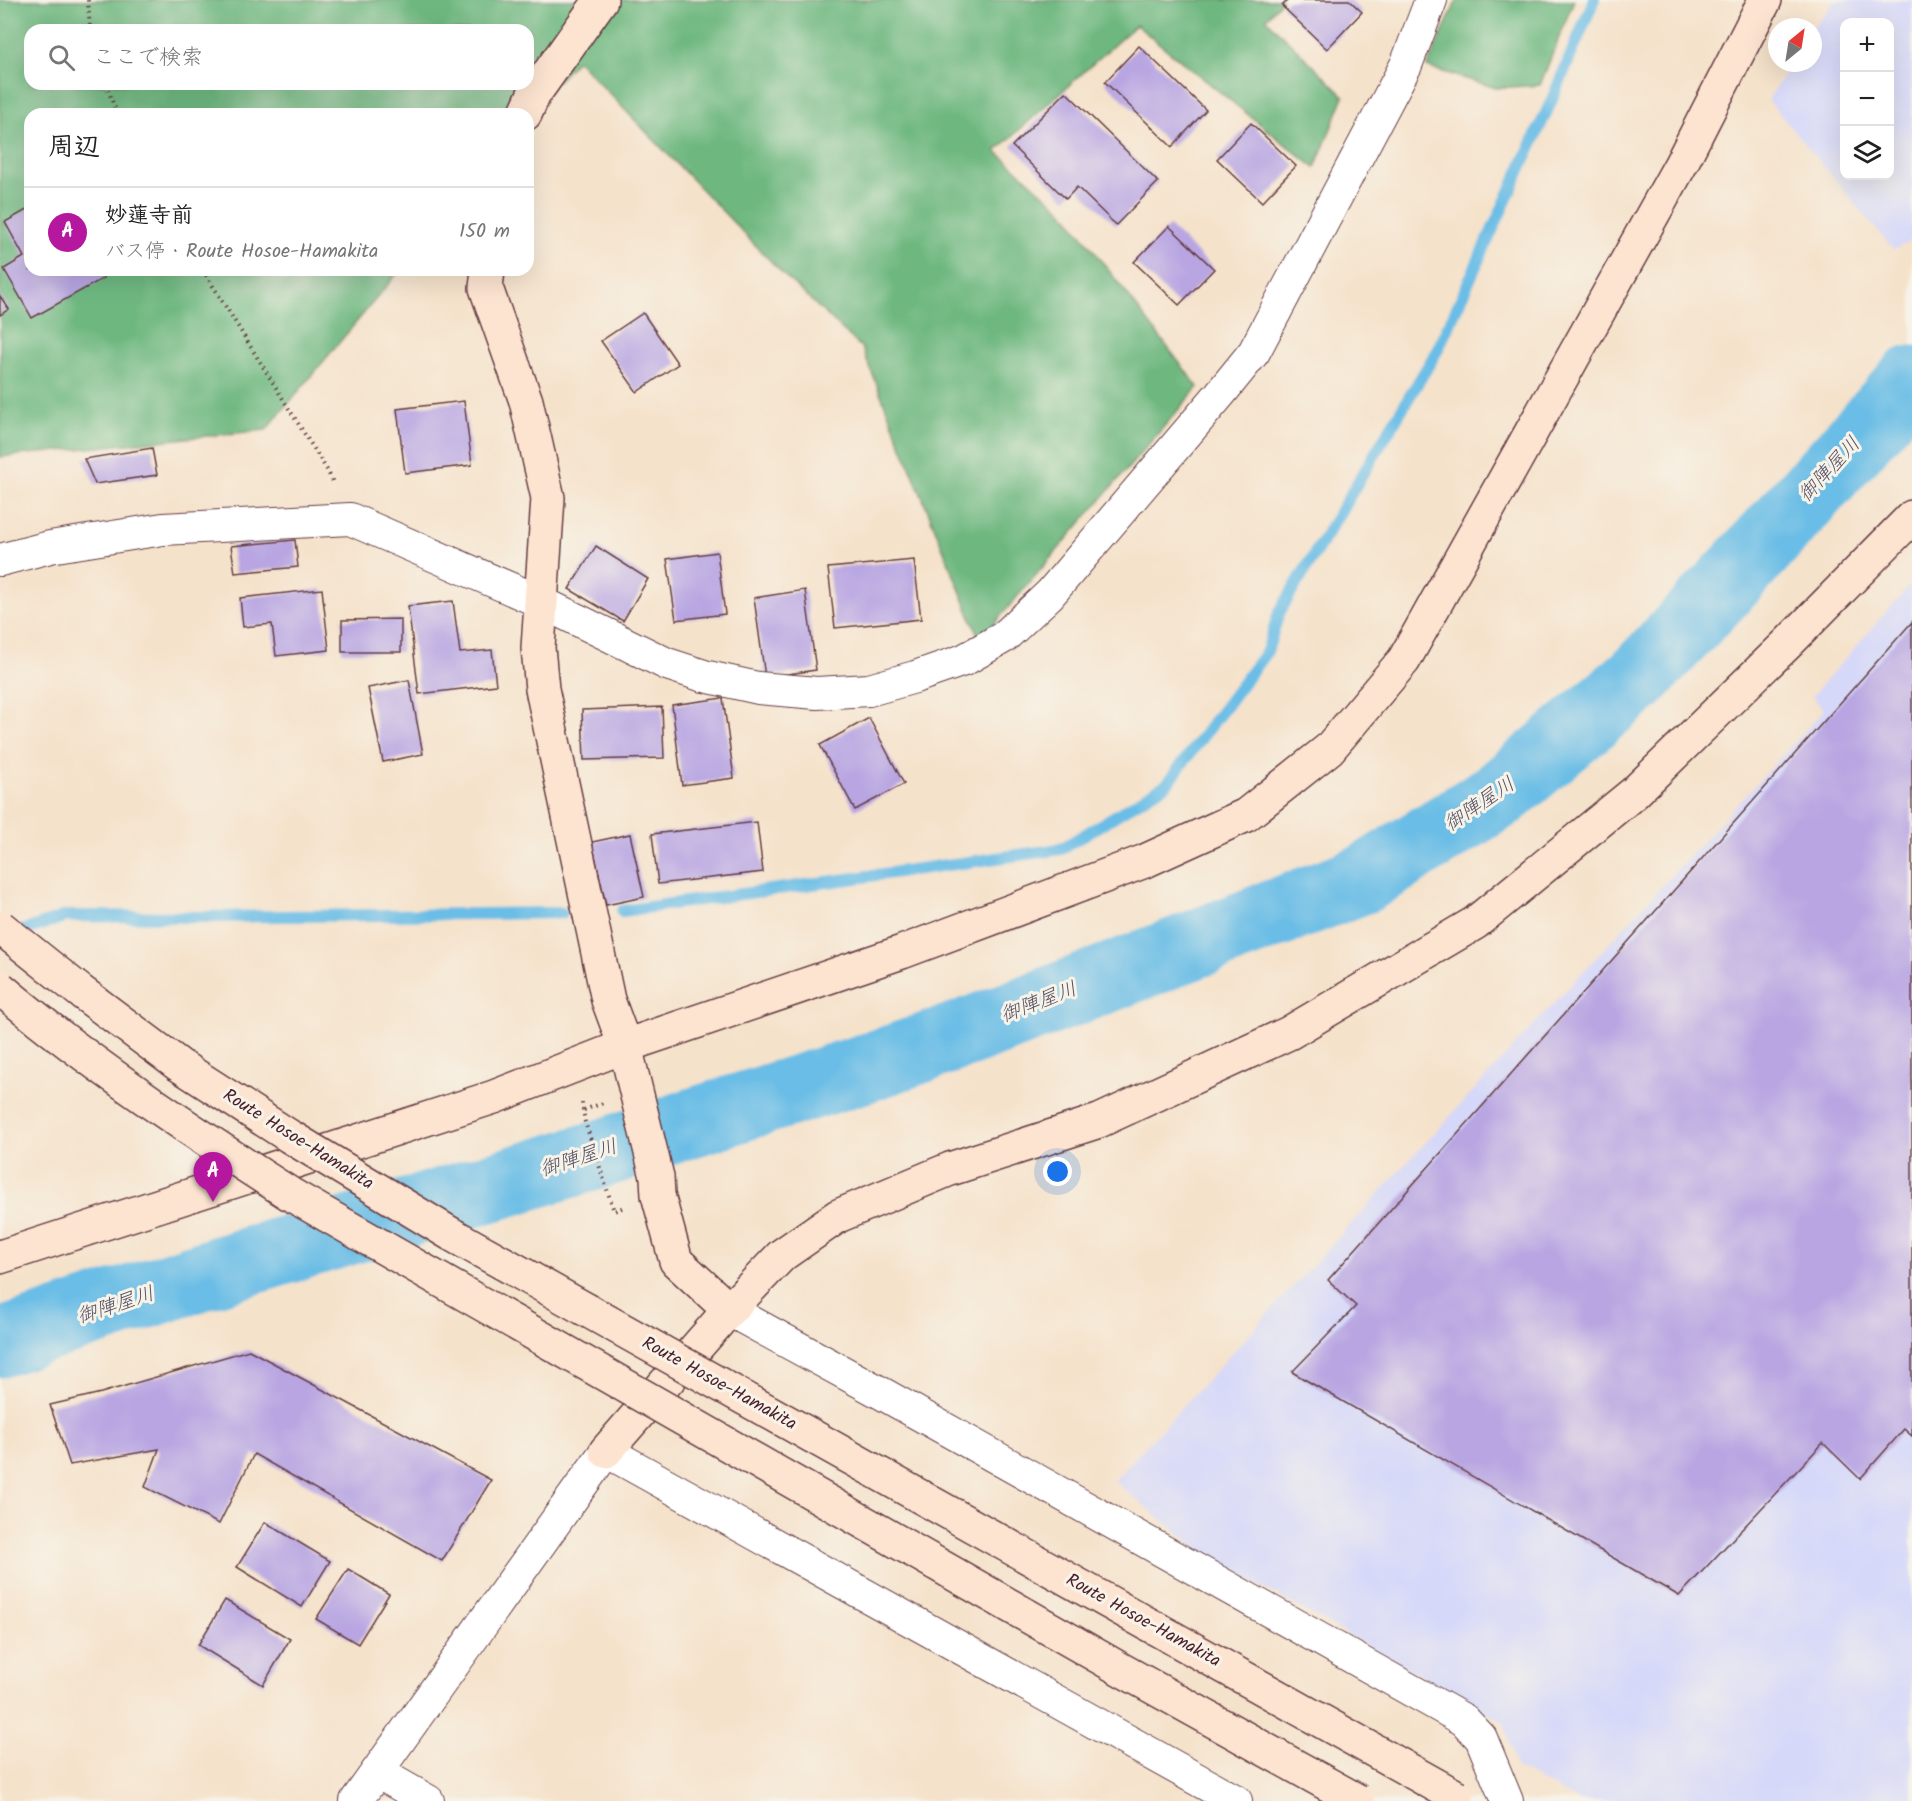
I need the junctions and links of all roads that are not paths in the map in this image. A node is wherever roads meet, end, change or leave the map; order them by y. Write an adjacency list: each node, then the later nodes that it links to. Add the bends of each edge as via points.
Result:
1 (601, 0): 4 (street)
2 (1431, 0): 8 (street, via 1406,65 1254,352 1050,594 1004,637 964,660 915,677 869,690 817,693 758,688 667,664)
3 (1765, 0): 11 (street, via 1681,164 1404,660 1329,748 1246,815 1145,861 902,952)
4 (528, 108)
5 (487, 276): 8 (street, via 486,288 526,401 548,498)
6 (1912, 517): 13 (street, via 1634,793 1475,923 1289,1033 1099,1121 950,1169 838,1216 782,1255)
7 (0, 560): 8 (street, via 50,547 163,529 350,519)
8 (542, 602): 11 (street, via 538,648 542,689 608,1000)
9 (0, 927): 16 (street, Route Hosoe-Hamakita, bridge, via 179,1065 441,1228)
10 (0, 988): 20 (street, bridge, via 110,1074 290,1194 1112,1665)
11 (625, 1046): 12 (street, via 494,1097); 13 (street, via 676,1261)
12 (0, 1257)
13 (729, 1310): 14 (street); 21 (street, via 1464,1720 1481,1738)
14 (606, 1451): 15 (street); 19 (street)
15 (376, 1772): 17 (street); 18 (street)
16 (1460, 1799)
17 (356, 1801)
18 (428, 1801)
19 (1236, 1801)
20 (1358, 1801)
21 (1507, 1801)

